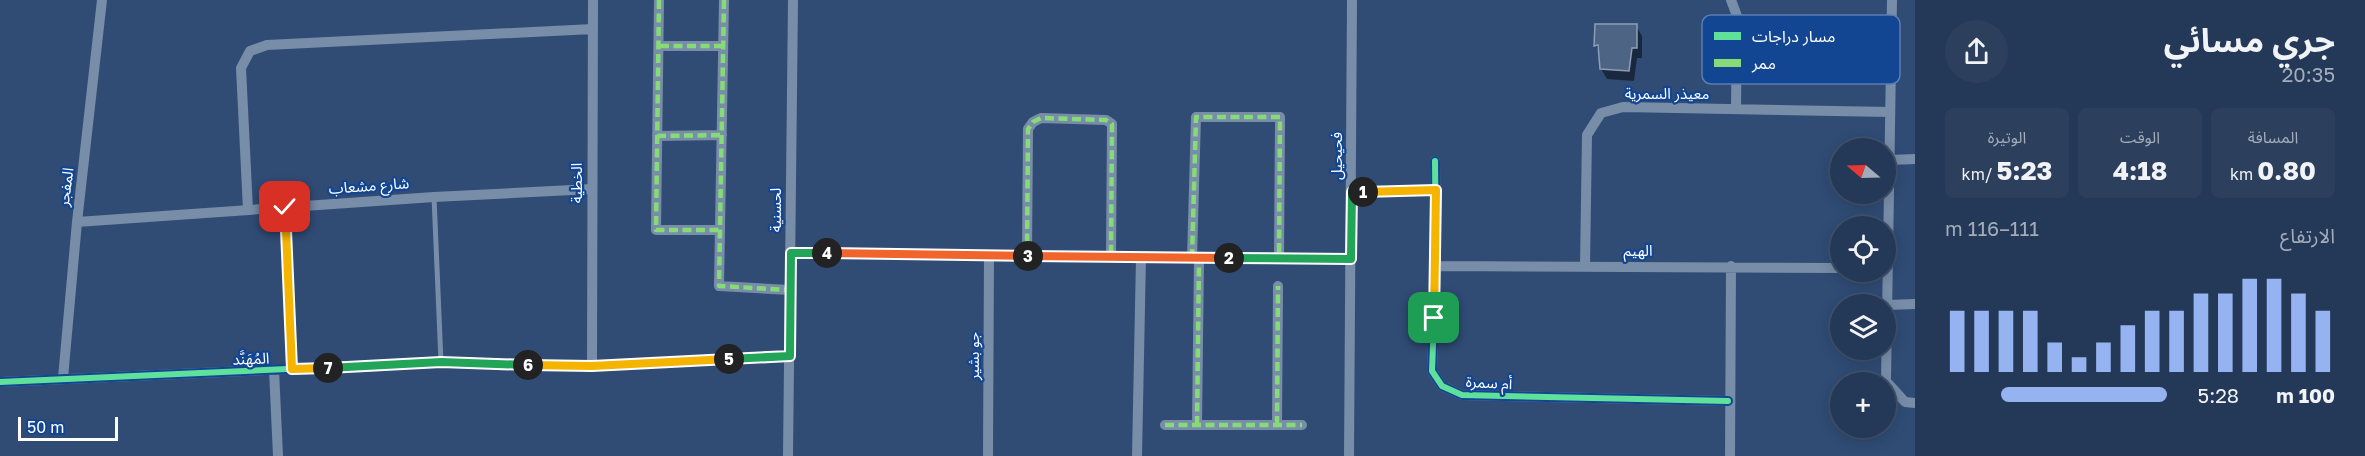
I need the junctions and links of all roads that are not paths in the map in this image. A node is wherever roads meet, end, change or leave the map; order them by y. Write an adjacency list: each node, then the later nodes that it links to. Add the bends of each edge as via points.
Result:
1 (102, 0): 30 (street, المفجر)
2 (593, 0): 11 (street, الخطية)
3 (659, 0): 12 (street)
4 (724, 0): 13 (street)
5 (793, 0): 32 (street, لحسنية)
6 (1352, 0): 26 (street, فحيحيل)
7 (1731, 0): 9 (street)
8 (1892, 0): 10 (street)
9 (1737, 15)
10 (1892, 15)
11 (593, 28): 24 (street, الخطية); 29 (street, via 267,45 250,51 241,68)
12 (660, 46): 13 (street); 19 (street)
13 (723, 46): 18 (street)
14 (1736, 84): 16 (street)
15 (1890, 84): 17 (street)
16 (1736, 109): 17 (street, معيذر السمرية); 41 (street, معيذر السمرية, via 1623,107 1601,113 1587,135)
17 (1890, 112): 20 (street)
18 (722, 135): 19 (street); 31 (street)
19 (657, 136): 31 (street, via 656,230)
20 (1890, 138)
21 (1915, 159): 22 (street)
22 (1896, 160)
23 (1435, 161): 25 (street, أم سمرة)
24 (592, 189): 27 (street, شارع مشعاب); 51 (street, الخطية)
25 (1436, 190): 26 (street); 40 (street, أم سمرة)
26 (1352, 192): 39 (street, فحيحيل)
27 (434, 196): 28 (street, شارع مشعاب); 50 (lane)
28 (285, 207): 29 (street, شارع مشعاب); 52 (street)
29 (248, 210): 30 (street, شارع مشعاب)
30 (77, 222): 54 (street, المفجر)
31 (720, 230): 45 (street, via 719,288)
32 (791, 253): 33 (street); 45 (street, لحسنية)
33 (989, 255): 34 (street); 64 (street, جو بشير)
34 (1027, 256): 35 (street); 35 (street, via 1028,129 1041,118 1106,120 1112,124)
35 (1111, 257): 36 (street)
36 (1141, 257): 37 (street); 65 (street)
37 (1196, 258): 38 (street); 38 (street, via 1196,117 1280,117); 59 (street)
38 (1279, 259): 39 (street)
39 (1351, 259): 66 (street, فحيحيل)
40 (1436, 266): 41 (street, الهيم); 56 (street, أم سمرة, via 1432,371 1442,386 1462,395)
41 (1585, 266): 42 (street, الهيم)
42 (1731, 266): 43 (street, الهيم); 56 (street)
43 (1830, 268)
44 (1278, 286): 60 (street)
45 (790, 290): 48 (street, لحسنية)
46 (1915, 304): 47 (street)
47 (1896, 305)
48 (790, 356): 51 (street, المُهَنَّد); 63 (street, لحسنية)
49 (1886, 360): 57 (street, via 1886,381 1905,402)
50 (441, 362): 51 (street, المُهَنَّد); 52 (street, المُهَنَّد)
51 (592, 366)
52 (292, 369): 53 (street, المُهَنَّد)
53 (274, 370): 54 (street, المُهَنَّد); 62 (street)
54 (63, 378): 55 (street, المُهَنَّد)
55 (0, 382)
56 (1728, 401): 67 (street)
57 (1915, 403)
58 (1165, 425): 59 (street)
59 (1197, 425): 60 (street)
60 (1277, 425): 61 (street)
61 (1302, 425)
62 (278, 456)
63 (788, 456)
64 (988, 456)
65 (1137, 456)
66 (1349, 456)
67 (1730, 456)

